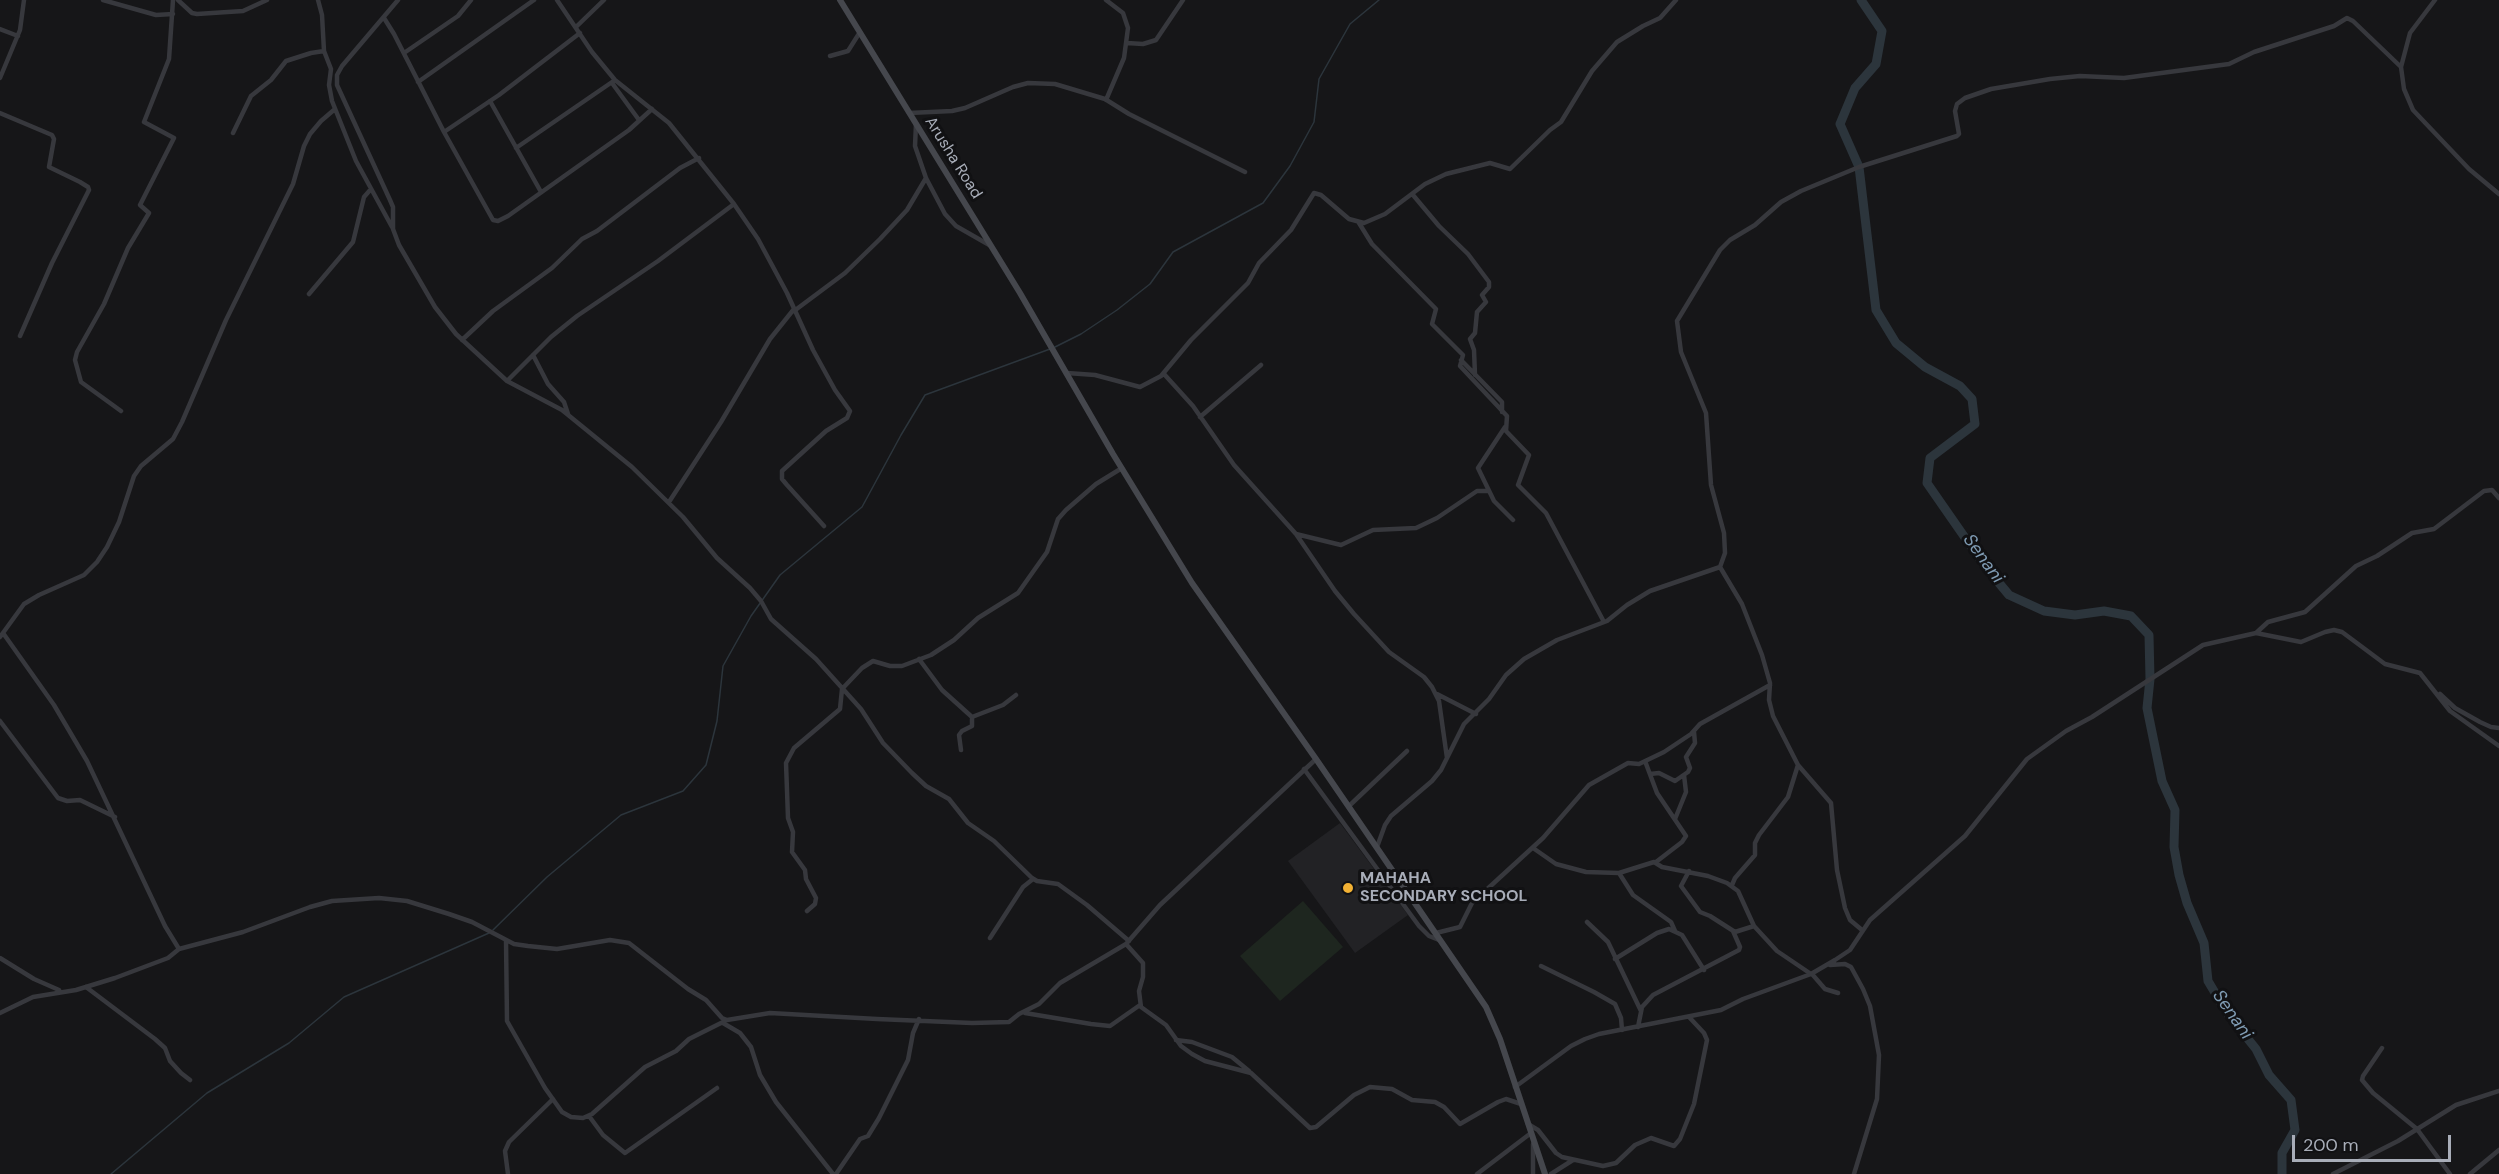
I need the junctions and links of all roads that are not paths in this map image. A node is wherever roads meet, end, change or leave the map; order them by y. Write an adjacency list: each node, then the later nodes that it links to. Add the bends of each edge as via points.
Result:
1 (24, 0): 25 (street)
2 (103, 0): 19 (street, via 156,15)
3 (174, 0): 19 (street)
4 (178, 0): 18 (street, via 194,14 229,13)
5 (254, 0): 18 (street)
6 (267, 0): 18 (street)
7 (318, 0): 27 (street)
8 (398, 0): 20 (street)
9 (471, 0): 28 (street, via 458,16)
10 (534, 0): 32 (street)
11 (557, 0): 21 (street)
12 (604, 0): 21 (street)
13 (840, 0): 23 (main road, Arusha Road)
14 (1106, 0): 26 (street, via 1126,19)
15 (1183, 0): 26 (street, via 1156,40)
16 (1676, 0): 51 (street, via 1660,18 1631,33 1607,53 1562,122 1517,164 1507,170 1494,163 1472,166 1438,177)
17 (2435, 0): 30 (street, via 2410,33)
18 (256, 6)
19 (173, 14): 67 (street, via 169,59 144,122 174,138 140,205 148,213 75,360 81,382)
20 (384, 18): 28 (street); 54 (street, via 336,78 393,207)
21 (576, 27): 24 (street)
22 (0, 29): 25 (street)
23 (860, 32): 29 (street, via 848,51); 39 (main road, Arusha Road)
24 (580, 33): 33 (street); 35 (street)
25 (18, 36): 31 (street)
26 (1127, 43): 34 (street)
27 (324, 51): 36 (street, via 331,69 330,94); 43 (street, via 283,64 251,96)
28 (404, 53): 32 (street)
29 (830, 56)
30 (2401, 67): 50 (street, via 2404,89 2413,110 2469,169); 79 (street, via 2347,18 2229,64 2124,78 2050,79 1991,89 1957,104 1957,136 1858,167 1780,202 1720,250 1677,321 1682,352 1706,413 1711,485 1725,539)
31 (0, 78)
32 (418, 82): 42 (street)
33 (614, 82): 37 (street); 40 (street); 44 (street)
34 (1106, 100): 39 (street, via 1055,84 1028,83 965,108); 46 (street)
35 (490, 101): 42 (street); 44 (street)
36 (335, 109): 48 (street); 82 (street, via 310,134 293,184 221,330 182,422 173,439 134,476 119,522 97,562 84,575 24,604)
37 (652, 109): 40 (street); 45 (street)
38 (0, 112): 58 (street, via 52,135 49,167 89,190)
39 (909, 113): 41 (main road, Arusha Road)
40 (639, 120): 49 (street)
41 (916, 124): 47 (street, via 915,146); 55 (main road, Arusha Road)
42 (444, 132): 49 (street, via 493,220 502,220)
43 (233, 133)
44 (516, 148): 49 (street)
45 (699, 158): 52 (street); 59 (street, via 582,239 552,268)
46 (1245, 172)
47 (926, 178): 55 (street, via 950,221); 57 (street, via 907,210 880,239 845,273)
48 (371, 189): 54 (street); 56 (street, via 364,197 353,242)
49 (541, 192)
50 (2499, 194)
51 (1413, 195): 53 (street, via 1373,221); 65 (street, via 1490,282 1482,295 1486,302 1477,312 1475,333 1470,339)
52 (734, 204): 57 (street, via 758,239); 60 (street, via 577,316)
53 (1359, 223): 61 (street, via 1372,244 1436,309 1432,324 1462,354); 64 (street, via 1314,193 1291,230 1259,262 1248,283 1191,339)
54 (393, 229): 59 (street, via 435,307)
55 (991, 246): 63 (main road, Arusha Road)
56 (309, 294)
57 (794, 310): 75 (street, via 770,339); 77 (street, via 850,411 847,418 826,431 782,471 782,479)
58 (20, 336)
59 (462, 339): 66 (street)
60 (533, 355): 66 (street); 69 (street, via 564,402)
61 (1461, 360): 65 (street); 68 (street, via 1463,370)
62 (1261, 365): 70 (street)
63 (1067, 373): 64 (street, via 1095,375 1140,387); 72 (main road, Arusha Road)
64 (1164, 374): 70 (street)
65 (1475, 375): 68 (street, via 1502,402)
66 (507, 381): 69 (street)
67 (121, 411)
68 (1502, 411): 71 (street, via 1508,417)
69 (568, 415): 75 (street, via 632,466)
70 (1200, 417): 78 (street, via 1234,465)
71 (1505, 427): 73 (street, via 1478,468); 80 (street, via 1528,455 1518,485 1546,513)
72 (1122, 468): 83 (street, via 1096,484 1058,519 1047,552 1018,593 978,618 938,652); 98 (main road, Arusha Road, via 1197,591)
73 (1488, 491): 76 (street); 78 (street, via 1477,491 1416,528 1373,530 1341,545)
74 (2499, 498): 81 (street, via 2492,490 2484,491 2434,530 2412,533 2352,568 2305,612 2268,622)
75 (669, 502): 86 (street, via 717,558 756,594 771,619 797,640)
76 (1513, 520)
77 (824, 526)
78 (1296, 534): 87 (street, via 1335,591 1370,632 1389,652 1424,677)
79 (1720, 567): 80 (street, via 1650,591); 84 (street, via 1751,625)
80 (1605, 622): 89 (street, via 1557,640 1524,659 1506,675)
81 (2256, 633): 85 (street, via 2295,643 2334,630 2342,632 2385,664 2420,673); 117 (street, via 2203,645 2047,744 2018,769 1965,836)
82 (1, 635): 105 (street, via 54,705)
83 (919, 659): 86 (street, via 902,666 873,661); 90 (street, via 942,690)
84 (1770, 685): 93 (street, via 1700,724); 100 (street, via 1773,716)
85 (2433, 688): 92 (street, via 2465,714 2491,728); 94 (street, via 2450,711)
86 (842, 689): 112 (street, via 883,743 912,773 949,799 968,824 994,841); 114 (street, via 840,709 794,748 786,764 792,852 805,870 816,898)
87 (1437, 694): 89 (street); 97 (street)
88 (1016, 695): 90 (street, via 1004,705)
89 (1476, 714): 97 (street, via 1464,724)
90 (972, 717): 95 (street, via 972,726 959,735)
91 (0, 721): 105 (street, via 58,798 80,800)
92 (2499, 728)
93 (1694, 732): 99 (street); 103 (street, via 1695,743 1686,757 1690,770)
94 (2499, 746)
95 (961, 750)
96 (1407, 751): 104 (street)
97 (1447, 758): 107 (street, via 1432,781 1391,816)
98 (1317, 759): 101 (street); 104 (main road, Arusha Road)
99 (1645, 761): 102 (street); 108 (street, via 1639,765 1628,763 1589,785)
100 (1798, 765): 113 (street, via 1788,797 1756,839 1755,855); 117 (street, via 1831,803 1845,908 1850,920)
101 (1305, 769): 123 (street, via 1419,926); 124 (street, via 1160,905)
102 (1650, 774): 103 (street, via 1675,781); 106 (street, via 1657,793)
103 (1684, 775): 106 (street, via 1686,792)
104 (1349, 806): 107 (main road, Arusha Road)
105 (115, 817): 125 (street)
106 (1675, 819): 109 (street, via 1686,838)
107 (1377, 847): 120 (main road, Arusha Road)
108 (1533, 848): 111 (street, via 1556,864 1586,872); 120 (street, via 1472,903 1460,927)
109 (1656, 862): 110 (street, via 1662,867); 111 (street)
110 (1689, 871): 113 (street); 119 (street, via 1682,888 1700,912)
111 (1619, 873): 118 (street, via 1633,895 1671,922)
112 (1033, 879): 121 (street, via 1023,887); 124 (street, via 1058,884)
113 (1732, 885): 116 (street, via 1744,900)
114 (807, 911)
115 (1587, 922): 127 (street, via 1608,942)
116 (1754, 926): 119 (street); 131 (street, via 1777,951)
117 (1862, 930): 129 (street, via 1850,950)
118 (1675, 931): 127 (street, via 1665,929); 130 (street, via 1682,935)
119 (1733, 931): 130 (street, via 1740,949)
120 (1436, 933): 123 (main road, Arusha Road)
121 (990, 938)
122 (506, 940): 125 (street, via 472,922 407,901 355,899 310,907); 141 (street, via 557,949 610,940 629,944 706,1000); 151 (street, via 507,1021)
123 (1442, 941): 148 (main road, Arusha Road, via 1489,1011)
124 (1127, 942): 135 (street, via 1143,963); 138 (street, via 1059,983)
125 (179, 950): 132 (street, via 168,958)
126 (0, 958): 133 (street)
127 (1615, 959): 136 (street)
128 (1541, 966): 143 (street, via 1615,1004)
129 (1823, 967): 131 (street); 165 (street, via 1851,967 1870,1006 1879,1055 1877,1099)
130 (1704, 970): 136 (street, via 1653,995)
131 (1812, 974): 134 (street, via 1825,989); 139 (street, via 1721,1010)
132 (86, 987): 133 (street); 147 (street, via 155,1039)
133 (62, 991): 137 (street, via 33,997)
134 (1838, 993)
135 (1140, 1005): 138 (street, via 1110,1026); 144 (street, via 1166,1025)
136 (1641, 1011): 142 (street)
137 (0, 1013)
138 (1025, 1013): 140 (street, via 1010,1022)
139 (1689, 1017): 142 (street); 158 (street, via 1707,1040 1696,1096 1678,1142 1673,1146 1651,1138 1635,1145 1622,1160 1610,1166)
140 (919, 1019): 141 (street, via 770,1012); 160 (street, via 908,1060 879,1118)
141 (725, 1021): 153 (street, via 645,1067); 160 (street, via 751,1047 760,1075 776,1102)
142 (1638, 1027): 143 (street)
143 (1622, 1030): 148 (street, via 1599,1034 1572,1046)
144 (1176, 1040): 146 (street, via 1205,1061); 146 (street, via 1192,1041 1232,1057)
145 (2382, 1048): 155 (street, via 2362,1080)
146 (1251, 1073): 152 (street, via 1312,1129 1370,1087 1392,1089 1412,1100 1435,1102 1460,1124 1506,1099)
147 (190, 1080)
148 (1515, 1087): 152 (main road, Arusha Road)
149 (717, 1088): 153 (street, via 625,1153 603,1135)
150 (2499, 1091): 155 (street, via 2456,1105)
151 (553, 1099): 153 (street, via 571,1117); 159 (street, via 509,1142 505,1151)
152 (1521, 1104): 154 (main road, Arusha Road)
153 (589, 1116)
154 (1528, 1124): 156 (main road, Arusha Road); 158 (street, via 1538,1130 1556,1153)
155 (2417, 1129): 166 (street); 167 (street)
156 (1532, 1135): 161 (street); 162 (street); 163 (main road, Arusha Road)
157 (2499, 1150): 168 (street)
158 (1573, 1160): 164 (street)
159 (508, 1174)
160 (834, 1174)
161 (1477, 1174)
162 (1533, 1174)
163 (1545, 1174)
164 (1551, 1174)
165 (1854, 1174)
166 (2334, 1174)
167 (2450, 1174)
168 (2470, 1174)

